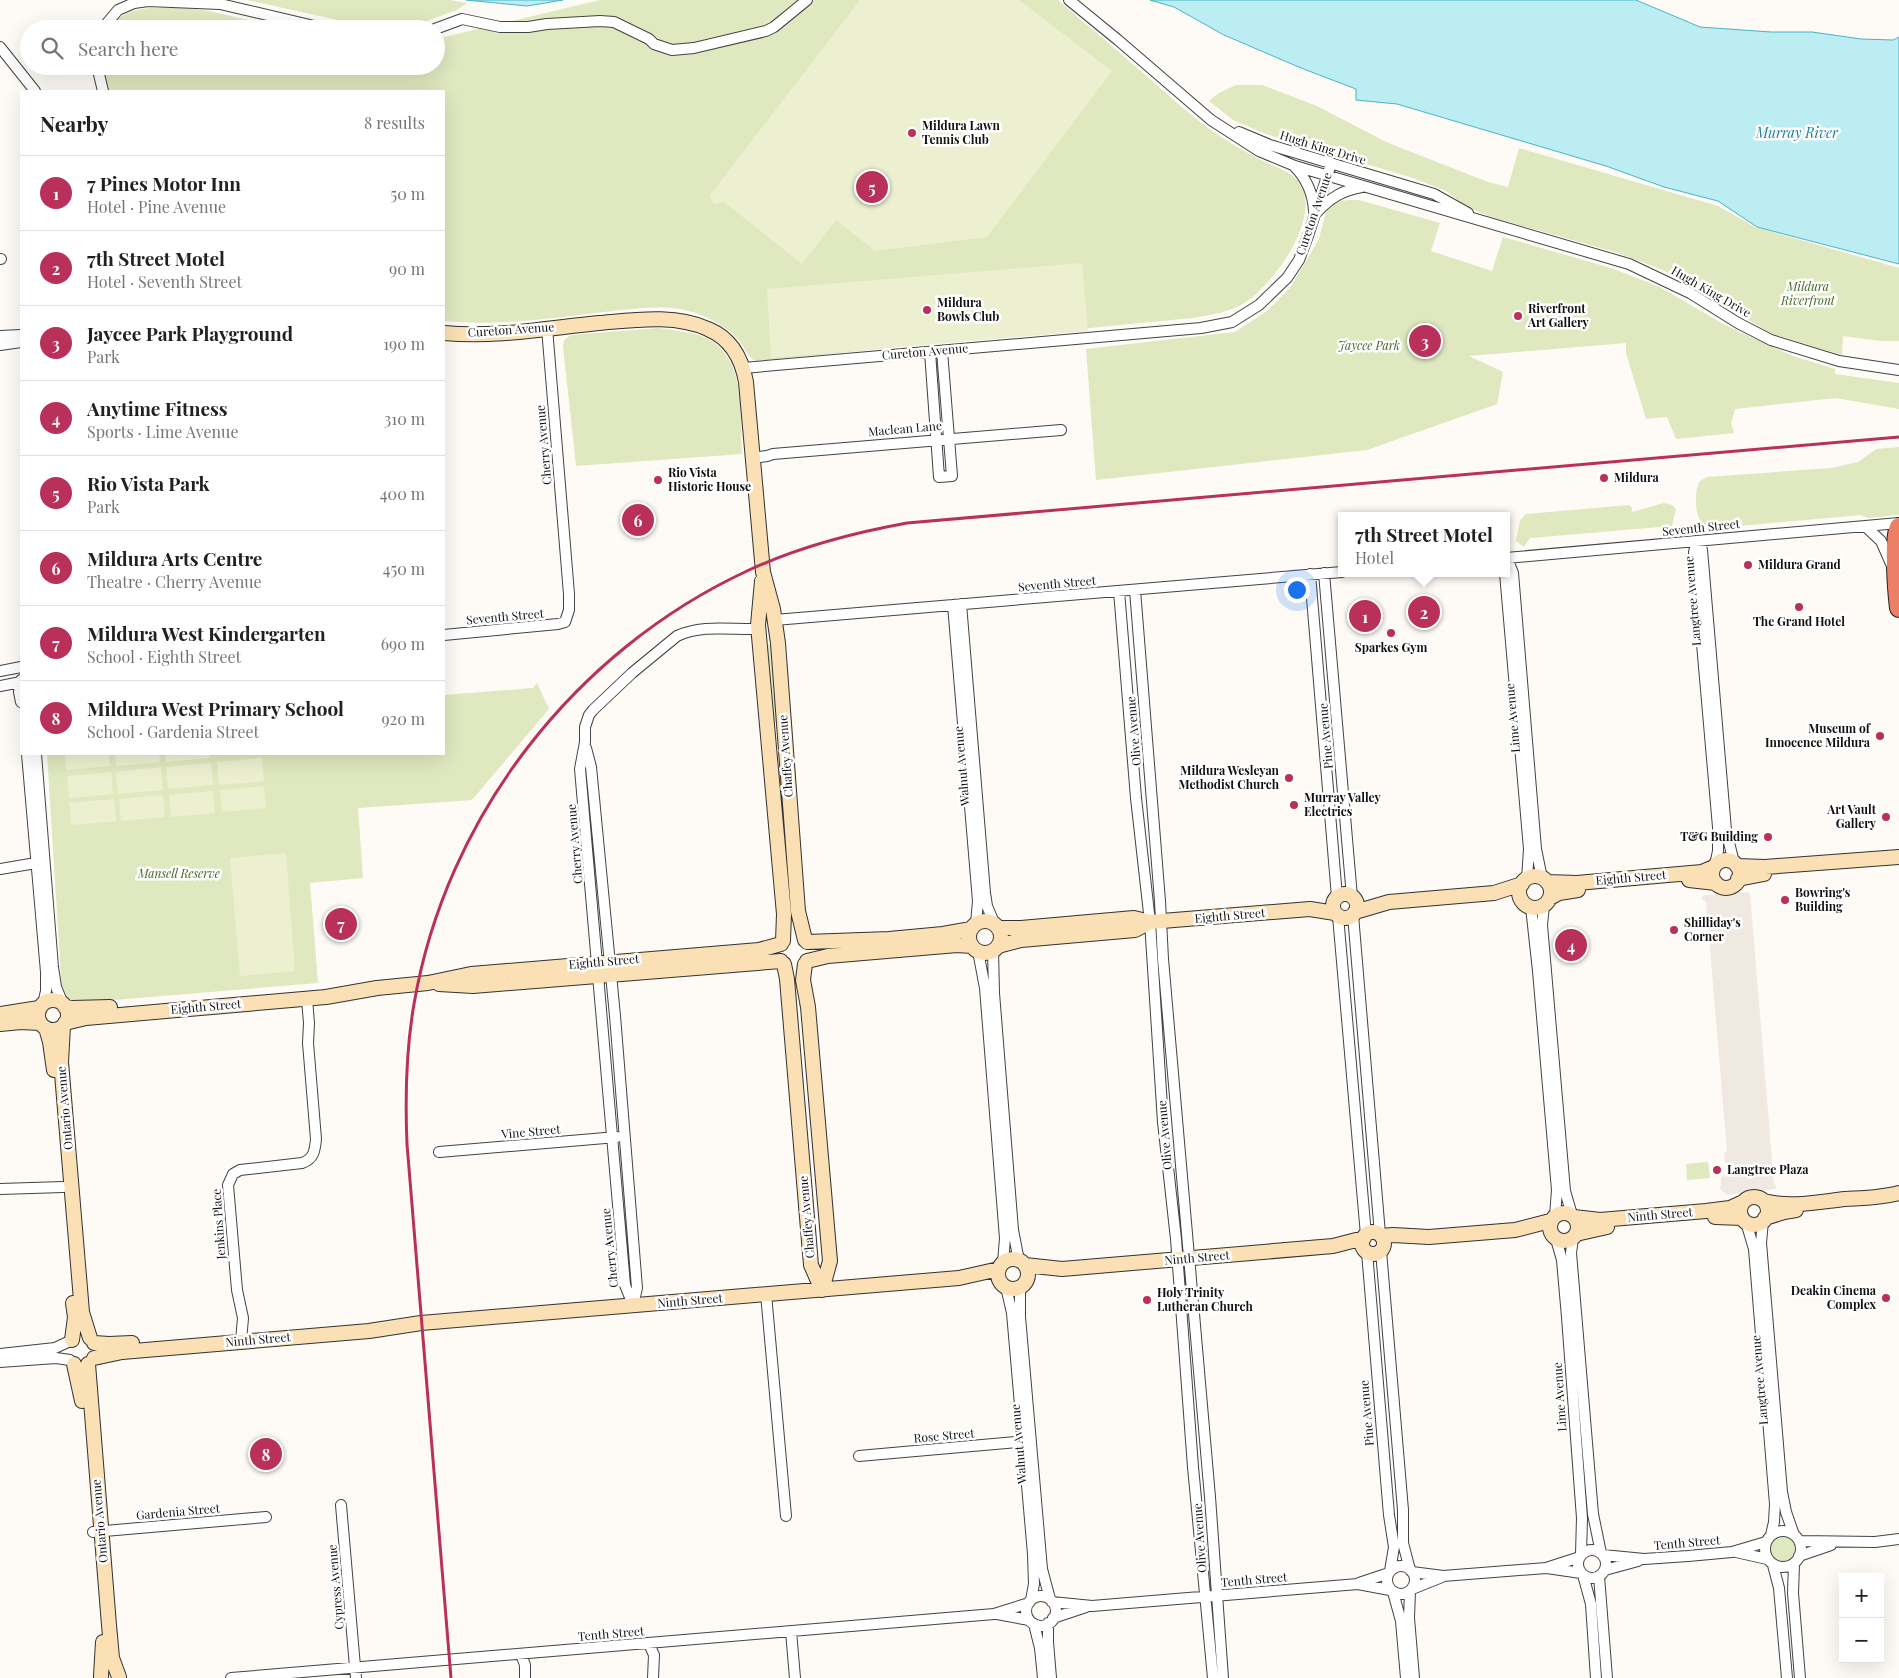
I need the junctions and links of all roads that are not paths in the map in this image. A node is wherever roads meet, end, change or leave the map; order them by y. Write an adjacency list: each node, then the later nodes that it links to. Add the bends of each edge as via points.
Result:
1 (807, 0): 5 (street, via 766,32 672,50 614,22 500,27 462,19)
2 (1069, 0): 12 (street, Hugh King Drive)
3 (110, 20): 4 (street, via 118,10 148,1 220,4)
4 (288, 20)
5 (445, 25)
6 (0, 47): 7 (street)
7 (20, 72)
8 (22, 75): 10 (street)
9 (99, 75): 11 (street)
10 (34, 90)
11 (103, 90)
12 (1211, 120): 13 (street, Hugh King Drive, via 1270,145); 14 (street, Hugh King Drive, via 1259,151)
13 (1332, 164): 15 (street, Cureton Avenue); 18 (street, Hugh King Drive, via 1434,194)
14 (1293, 165): 15 (street, Hugh King Drive); 17 (street, via 1309,186 1314,199)
15 (1328, 175): 16 (street, Hugh King Drive); 17 (street, Cureton Avenue)
16 (1365, 186): 17 (street, via 1339,193); 18 (street, Hugh King Drive)
17 (1314, 214): 25 (street, Cureton Avenue, via 1299,260 1287,278 1259,305 1232,322 1201,328)
18 (1483, 222): 28 (street, Hugh King Drive, via 1629,264 1690,292 1771,340 1839,361)
19 (547, 328): 20 (street, Cureton Avenue, via 483,334); 27 (street, Cureton Avenue, via 649,319 695,325 708,328 725,340 739,356); 50 (street, Cherry Avenue, via 568,586)
20 (445, 332)
21 (20, 335): 22 (street)
22 (0, 336)
23 (20, 342): 24 (street)
24 (0, 345)
25 (942, 351): 26 (street, Cureton Avenue); 30 (street)
26 (930, 352): 27 (street, Cureton Avenue); 31 (street)
27 (743, 368): 32 (street, Chaffey Avenue)
28 (1899, 370)
29 (1061, 430): 30 (street, Maclean Lane)
30 (948, 438): 31 (street, Maclean Lane); 31 (street, via 952,476 939,477)
31 (936, 439): 32 (street, Maclean Lane)
32 (752, 458): 38 (street, Chaffey Avenue)
33 (1899, 525): 34 (street, Seventh Street); 43 (highway)
34 (1865, 526): 35 (street, Seventh Street); 43 (street, via 1882,542)
35 (1697, 542): 36 (street, Seventh Street); 67 (street, Langtree Avenue, via 1694,552 1718,827); 69 (street, Langtree Avenue, via 1702,550 1726,830)
36 (1510, 558)
37 (1510, 567): 71 (street, Lime Avenue, via 1536,849)
38 (763, 572): 51 (street, Chaffey Avenue); 52 (street, Chaffey Avenue)
39 (1338, 572): 40 (street, Seventh Street)
40 (1324, 573): 41 (street, Seventh Street); 46 (street, Pine Avenue)
41 (1310, 574): 44 (street, Seventh Street); 47 (street, Pine Avenue)
42 (1505, 577): 73 (street, Lime Avenue, via 1528,849)
43 (1896, 579): 49 (highway)
44 (1134, 590): 45 (street, Seventh Street); 79 (street, Olive Avenue)
45 (1119, 591): 48 (street, Seventh Street); 79 (street, Olive Avenue, via 1136,798)
46 (1326, 595): 47 (street); 70 (street, Pine Avenue)
47 (1311, 596): 72 (street, Pine Avenue)
48 (957, 605): 51 (street, Seventh Street); 80 (street, Walnut Avenue, via 978,901); 81 (street, Walnut Avenue, via 985,893)
49 (1899, 608)
50 (567, 619): 53 (street, Seventh Street, via 552,625)
51 (775, 620): 52 (street); 58 (street, Chaffey Avenue)
52 (758, 625): 59 (street, Chaffey Avenue); 88 (street, Cherry Avenue, via 685,632 607,695 587,720 580,769)
53 (445, 635)
54 (0, 671): 55 (street)
55 (20, 676): 56 (street); 57 (street)
56 (0, 686)
57 (20, 692)
58 (784, 728): 59 (street); 62 (street, Chaffey Avenue)
59 (768, 730): 63 (street, Chaffey Avenue)
60 (27, 755): 66 (street)
61 (36, 755): 66 (street)
62 (792, 841): 63 (street); 82 (street, Chaffey Avenue, via 798,911)
63 (778, 842): 83 (street, Chaffey Avenue, via 784,914)
64 (1899, 856): 69 (street)
65 (1899, 863): 69 (street, via 1757,875)
66 (39, 866): 68 (street); 91 (street, via 56,987); 92 (street, via 46,972 46,991)
67 (1714, 866): 69 (street, via 1722,860); 71 (street, Eighth Street, via 1702,872 1567,884); 74 (street, via 1712,875)
68 (0, 870)
69 (1737, 870): 74 (street, via 1733,885 1726,887)
70 (1350, 880): 72 (street); 77 (street, Pine Avenue)
71 (1544, 880): 73 (street, Eighth Street, via 1537,876); 76 (street, via 1551,889)
72 (1335, 881): 78 (street, Pine Avenue)
73 (1524, 882): 75 (street); 76 (street, via 1520,892)
74 (1716, 883): 76 (street, Eighth Street, via 1683,880 1576,890)
75 (1494, 893): 76 (street); 77 (street)
76 (1536, 903): 112 (street, via 1542,926 1565,1191); 115 (street, Lime Avenue, via 1538,971 1557,1190)
77 (1354, 906): 78 (street, via 1344,918); 78 (street, via 1346,894); 101 (street, Pine Avenue)
78 (1336, 907): 79 (street, Eighth Street); 102 (street, Pine Avenue)
79 (1156, 921): 81 (street, Eighth Street, via 1134,918 1021,928); 85 (street, Eighth Street, via 1135,930 1021,940); 118 (street, Olive Avenue, via 1163,1122)
80 (974, 926): 81 (street, via 986,921); 82 (street, via 943,934 889,939); 84 (street, via 969,937)
81 (996, 926): 85 (street, via 1000,937)
82 (806, 941): 83 (street, via 791,937); 86 (street, via 810,952)
83 (782, 943): 87 (street, via 778,953); 88 (street, Eighth Street, via 759,950)
84 (975, 948): 85 (street, via 983,952); 86 (street, via 957,945 828,956); 121 (street, Walnut Avenue, via 985,988 1005,1238)
85 (996, 948): 119 (street, via 993,984 1013,1230)
86 (806, 962): 87 (street, via 792,968); 97 (street, Chaffey Avenue, via 803,986)
87 (782, 963): 88 (street, Eighth Street); 98 (street, Chaffey Avenue, via 787,979)
88 (604, 968): 89 (street, Eighth Street, via 471,974); 99 (street, Cherry Avenue); 100 (street, Cherry Avenue)
89 (377, 988): 90 (street, Eighth Street); 91 (street, Eighth Street, via 323,988 99,1008)
90 (304, 999): 95 (street, Eighth Street, via 92,1018); 126 (street, Jenkins Place, via 309,1023 316,1139 314,1154 302,1163 240,1170 230,1179 228,1193)
91 (64, 1005): 92 (street, via 55,1000); 95 (street, via 67,1014)
92 (41, 1006): 93 (street); 96 (street, via 38,1016)
93 (0, 1014)
94 (0, 1024): 96 (street, via 20,1022)
95 (64, 1024): 96 (street, via 54,1030); 128 (street, Ontario Avenue, via 61,1062 82,1312)
96 (43, 1026): 106 (street, Ontario Avenue, via 53,1062)
97 (813, 1065): 98 (street); 104 (street, Chaffey Avenue)
98 (795, 1066): 105 (street, Chaffey Avenue)
99 (625, 1136): 100 (street, Vine Street); 125 (street, Cherry Avenue, via 638,1288)
100 (611, 1138): 103 (street, Vine Street); 125 (street, Cherry Avenue, via 625,1285)
101 (1372, 1142): 102 (street); 117 (street, Pine Avenue)
102 (1358, 1144): 117 (street, Pine Avenue)
103 (439, 1152)
104 (822, 1180): 105 (street); 123 (street, Chaffey Avenue, via 830,1261)
105 (804, 1182): 123 (street, Chaffey Avenue, via 811,1265)
106 (63, 1183): 107 (street); 127 (street, Ontario Avenue, via 74,1317)
107 (0, 1189)
108 (1899, 1193): 109 (street, via 1793,1204)
109 (1764, 1201): 110 (street, via 1754,1197); 114 (street, via 1768,1210)
110 (1743, 1202): 112 (street, Ninth Street, via 1730,1208 1600,1220); 113 (street, via 1740,1209)
111 (1899, 1203): 114 (street, via 1784,1212)
112 (1573, 1216): 115 (street, via 1563,1212); 116 (street, via 1578,1225)
113 (1744, 1220): 114 (street, via 1755,1224); 116 (street, Ninth Street, via 1707,1218 1599,1228); 140 (street, Langtree Avenue, via 1754,1249 1775,1504 1774,1522)
114 (1764, 1220): 141 (street, Langtree Avenue, via 1761,1243 1781,1484 1786,1512)
115 (1553, 1227): 116 (street, via 1565,1241); 117 (street, Ninth Street); 146 (street, Lime Avenue, via 1562,1260 1567,1317 1582,1518)
116 (1575, 1236): 145 (street, Lime Avenue, via 1571,1253 1592,1504)
117 (1373, 1243): 118 (street, Ninth Street); 132 (street, Pine Avenue); 133 (street, Pine Avenue)
118 (1184, 1259): 120 (street, Ninth Street); 159 (street, Olive Avenue); 160 (street, Olive Avenue, via 1193,1467)
119 (1022, 1263): 120 (street, Ninth Street); 121 (street, via 1011,1259); 122 (street, via 1027,1272)
120 (1062, 1269): 122 (street, Ninth Street)
121 (1002, 1275): 122 (street, via 1013,1288); 123 (street, Ninth Street); 134 (street, Walnut Avenue, via 1012,1313)
122 (1023, 1283): 134 (street, Walnut Avenue, via 1020,1317)
123 (822, 1290): 124 (street, Ninth Street)
124 (766, 1294): 125 (street, Ninth Street); 137 (street)
125 (633, 1305): 126 (street, Ninth Street, via 422,1323 369,1331)
126 (241, 1336): 128 (street, Ninth Street, via 109,1344); 131 (street, Ninth Street, via 122,1352)
127 (71, 1340): 128 (street, via 81,1336); 129 (street, via 55,1348); 131 (street, via 67,1351)
128 (92, 1340): 131 (street, via 96,1350)
129 (0, 1354)
130 (0, 1362): 131 (street, Ninth Street, via 56,1358)
131 (82, 1362): 139 (street, Ontario Avenue, via 82,1401)
132 (1391, 1374): 133 (street); 151 (street, Pine Avenue, via 1403,1543)
133 (1377, 1376): 152 (street, Pine Avenue, via 1394,1541)
134 (1027, 1442): 135 (street, Rose Street); 161 (street, Walnut Avenue, via 1042,1569); 162 (street, Walnut Avenue, via 1034,1569)
135 (858, 1456)
136 (341, 1505): 170 (street, Cypress Avenue)
137 (786, 1516)
138 (266, 1517): 139 (street, Gardenia Street)
139 (97, 1532): 172 (street, Ontario Avenue, via 103,1642); 173 (street, Ontario Avenue, via 111,1647)
140 (1768, 1538): 141 (street, via 1775,1532 1785,1531); 144 (street, Tenth Street); 149 (street, via 1764,1548)
141 (1797, 1538): 143 (street); 148 (street, via 1801,1551)
142 (1899, 1539): 143 (street)
143 (1836, 1543): 148 (street)
144 (1732, 1552): 147 (street, Tenth Street); 149 (street, Tenth Street)
145 (1602, 1554): 146 (street, via 1598,1550 1589,1550); 147 (street, Tenth Street); 153 (street, via 1606,1562)
146 (1580, 1556): 150 (street); 154 (street, via 1578,1565)
147 (1644, 1559): 153 (street, Tenth Street)
148 (1796, 1560): 149 (street, via 1784,1567); 187 (street, via 1793,1593)
149 (1770, 1562): 186 (street, via 1779,1588)
150 (1546, 1568): 154 (street); 155 (street)
151 (1412, 1571): 152 (street, via 1402,1566); 155 (street); 157 (street, via 1415,1581)
152 (1389, 1572): 156 (street, Tenth Street); 158 (street, via 1387,1582)
153 (1602, 1573): 154 (street, via 1591,1578); 185 (street)
154 (1582, 1574): 184 (street, via 1591,1604)
155 (1443, 1576): 157 (street)
156 (1358, 1584): 158 (street, Tenth Street); 159 (street, Tenth Street)
157 (1411, 1590): 158 (street, via 1402,1594); 183 (street, via 1409,1618)
158 (1392, 1591): 182 (street, via 1401,1621)
159 (1217, 1595): 160 (street, Tenth Street); 181 (street, Olive Avenue)
160 (1205, 1596): 163 (street, Tenth Street); 180 (street, Olive Avenue)
161 (1051, 1600): 162 (street, via 1043,1596); 163 (street, Tenth Street); 165 (street, via 1056,1610)
162 (1030, 1601): 164 (street, Tenth Street); 166 (street, via 1026,1611)
163 (1092, 1606): 165 (street, Tenth Street)
164 (994, 1614): 166 (street, Tenth Street); 167 (street, Tenth Street)
165 (1051, 1621): 166 (street, via 1041,1625); 179 (street, via 1048,1642)
166 (1032, 1622): 178 (street, via 1040,1648)
167 (791, 1631): 168 (street, Tenth Street); 177 (street)
168 (649, 1644): 169 (street, Tenth Street); 171 (street, via 654,1655)
169 (521, 1654): 170 (street, Tenth Street); 175 (street); 176 (street)
170 (352, 1673): 174 (street, Tenth Street)
171 (653, 1676)
172 (100, 1677): 173 (street, via 110,1674)
173 (119, 1678)
174 (231, 1678)
175 (521, 1678)
176 (526, 1678)
177 (795, 1678)
178 (1043, 1678)
179 (1051, 1678)
180 (1212, 1678)
181 (1223, 1678)
182 (1406, 1678)
183 (1414, 1678)
184 (1596, 1678)
185 (1606, 1678)
186 (1787, 1678)
187 (1800, 1678)

